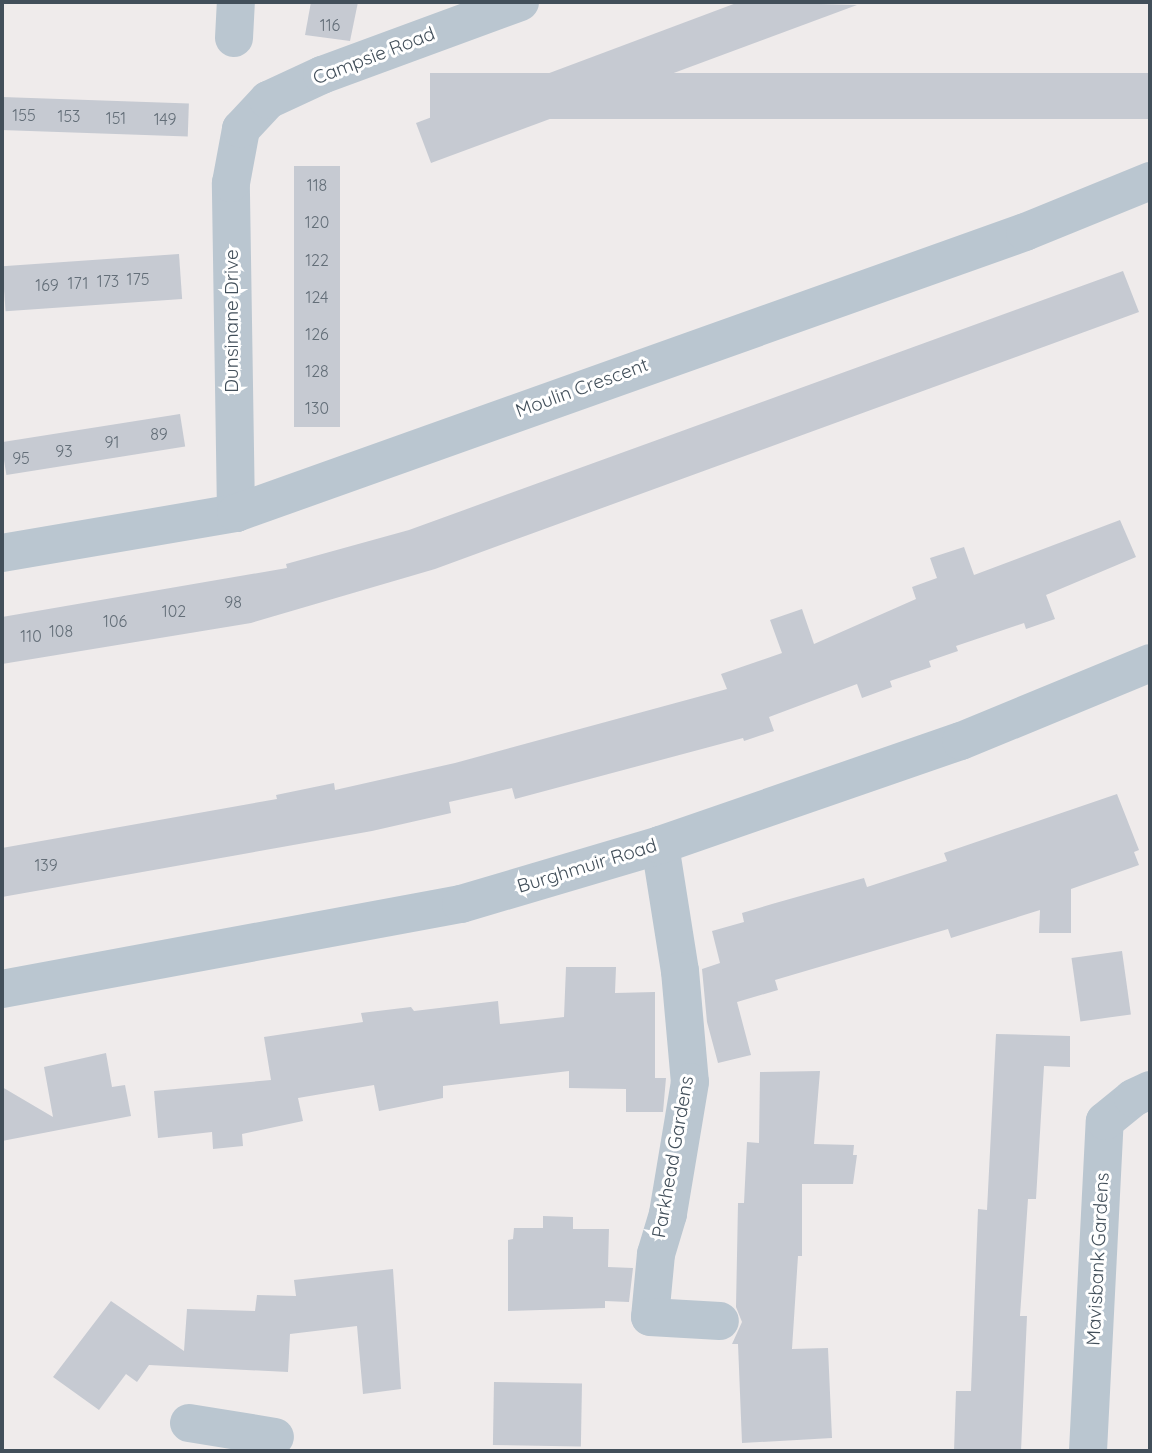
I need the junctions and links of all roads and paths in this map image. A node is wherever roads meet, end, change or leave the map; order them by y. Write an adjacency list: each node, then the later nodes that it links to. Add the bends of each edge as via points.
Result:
1 (520, 2): 2 (street, Campsie Road, via 322,75 268,100)
2 (241, 129): 4 (street, Dunsinane Drive, via 231,183)
3 (1150, 181): 4 (street, Moulin Crescent, via 1025,232)
4 (236, 513): 5 (street, Moulin Crescent)
5 (2, 553)
6 (1147, 673): 7 (street, Burghmuir Road)
7 (660, 845): 8 (street, Burghmuir Road, via 461,904); 10 (street, Parkhead Gardens, via 680,971 690,1082 668,1214 656,1254 650,1317)
8 (2, 989)
9 (1150, 1090): 14 (street, Mavisbank Gardens, via 1105,1121)
10 (720, 1321)
11 (189, 1423): 13 (street)
12 (275, 1437): 13 (street)
13 (232, 1441)
14 (1088, 1451)

